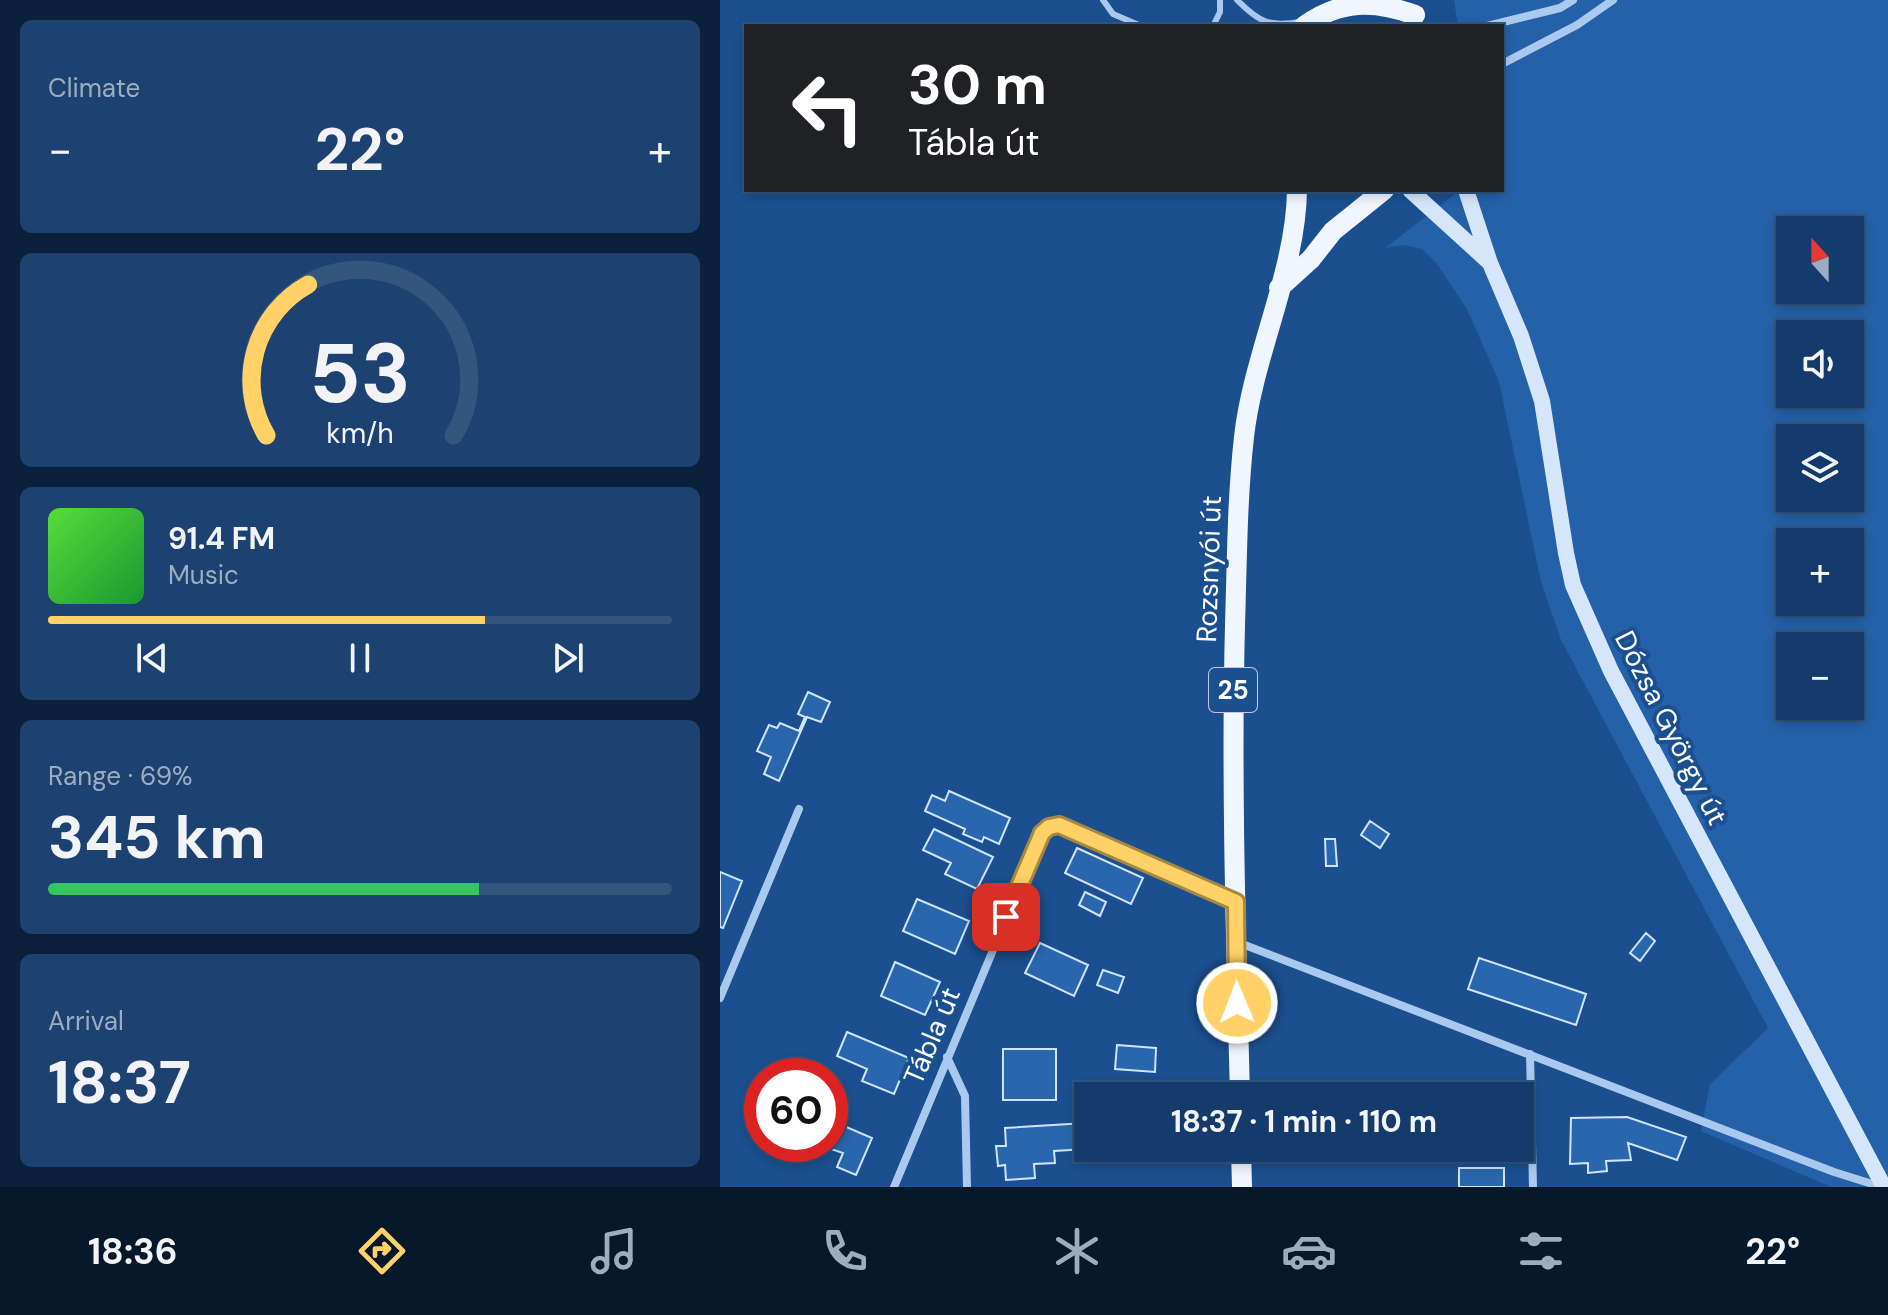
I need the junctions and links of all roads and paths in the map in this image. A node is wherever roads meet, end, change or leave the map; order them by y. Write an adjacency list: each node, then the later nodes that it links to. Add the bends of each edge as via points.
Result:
1 (1103, 0): 8 (lane, via 1113,14)
2 (1220, 0): 9 (lane)
3 (1237, 0): 10 (lane, via 1262,22)
4 (1573, 0): 12 (street)
5 (1613, 0): 13 (street)
6 (1416, 14): 7 (main road, via 1386,4 1355,2)
7 (1317, 15): 11 (lane)
8 (1136, 24)
9 (1214, 24)
10 (1273, 24)
11 (1283, 24)
12 (1495, 24)
13 (1504, 63)
14 (1297, 192): 19 (main road, Rozsnyói út / 25, via 1293,235)
15 (1382, 192): 19 (main road, via 1333,231)
16 (1412, 192): 18 (main road, Dózsa György út)
17 (1467, 192): 18 (main road, Dózsa György út)
18 (1490, 263): 32 (main road, Dózsa György út, via 1542,401 1566,553 1585,615)
19 (1279, 288): 21 (main road, Rozsnyói út / 25, via 1256,372 1238,495 1233,698)
20 (799, 809): 23 (street)
21 (1236, 902): 22 (main road, Rozsnyói út / 25); 25 (street, Tábla út, via 1059,825 1049,827)
22 (1236, 941): 24 (street); 26 (main road, Rozsnyói út / 25)
23 (720, 998)
24 (1530, 1054): 31 (street); 32 (street)
25 (947, 1057): 28 (street, Tábla út); 29 (street, via 965,1096)
26 (1240, 1082)
27 (1241, 1162): 30 (main road)
28 (894, 1187)
29 (967, 1187)
30 (1242, 1187)
31 (1533, 1187)
32 (1883, 1187)

